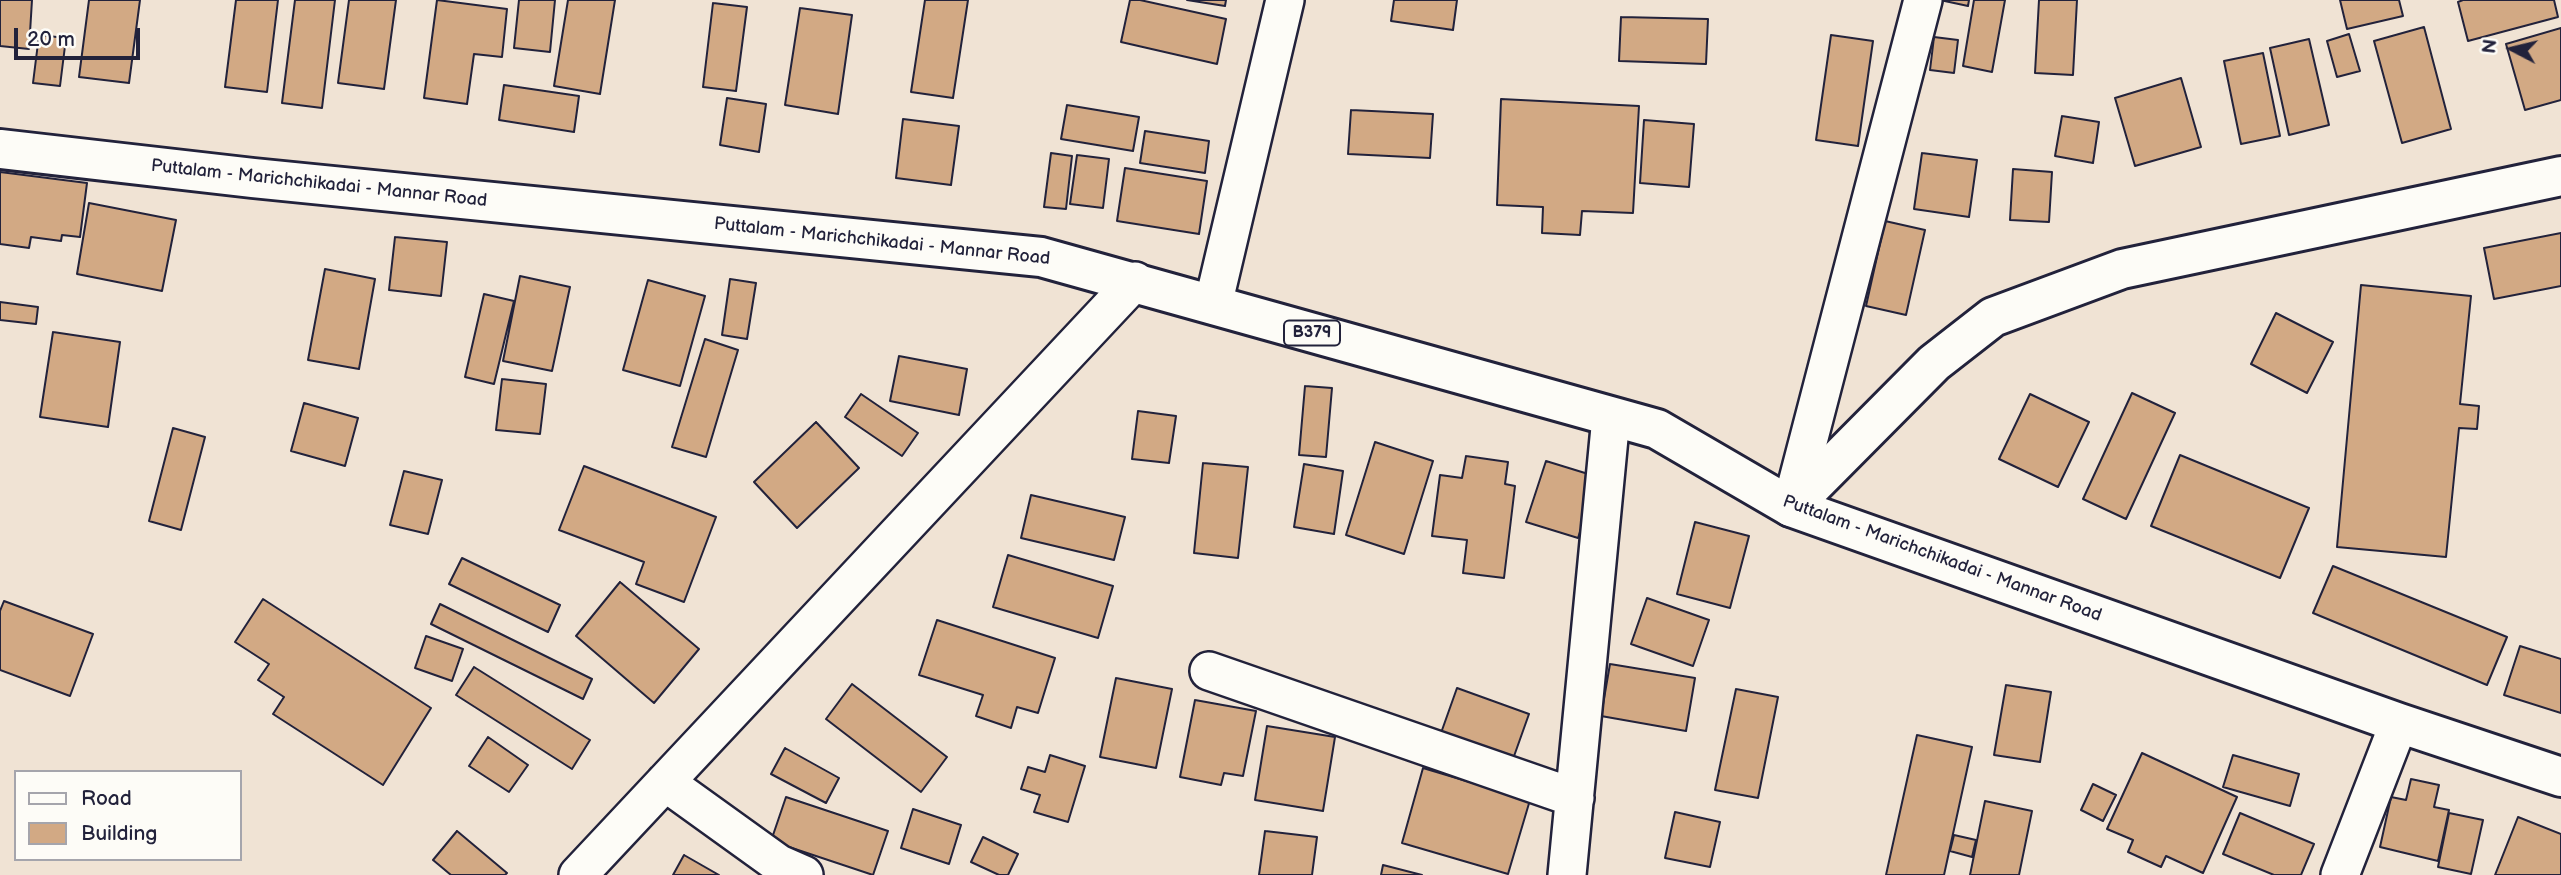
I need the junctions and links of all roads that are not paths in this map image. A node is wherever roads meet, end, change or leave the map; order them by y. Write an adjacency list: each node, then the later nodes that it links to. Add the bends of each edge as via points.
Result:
1 (1285, 0): 6 (street)
2 (1919, 0): 8 (street)
3 (0, 149): 5 (main road, Puttalam - Marichchikadai - Mannar Road / B379, via 1041,257)
4 (2561, 176): 8 (main road, via 2122,269 1993,317 1934,363)
5 (1135, 281): 6 (main road, Puttalam - Marichchikadai - Mannar Road / B379); 12 (street)
6 (1213, 305): 7 (main road, Puttalam - Marichchikadai - Mannar Road / B379)
7 (1611, 417): 8 (main road, Puttalam - Marichchikadai - Mannar Road / B379, via 1657,429); 13 (street)
8 (1791, 507): 10 (main road, Puttalam - Marichchikadai - Mannar Road / B379)
9 (1209, 671): 13 (street)
10 (2399, 723): 11 (main road, Puttalam - Marichchikadai - Mannar Road / B379); 17 (street)
11 (2561, 777)
12 (665, 782): 14 (street); 15 (street, via 779,864)
13 (1575, 798): 16 (street)
14 (578, 875)
15 (804, 875)
16 (1567, 875)
17 (2340, 875)

